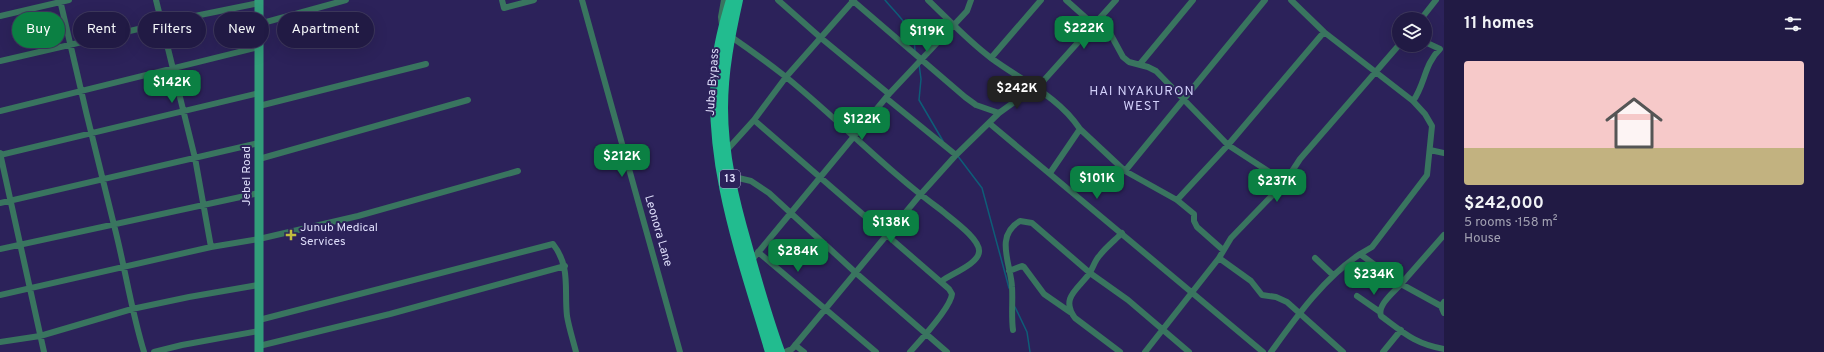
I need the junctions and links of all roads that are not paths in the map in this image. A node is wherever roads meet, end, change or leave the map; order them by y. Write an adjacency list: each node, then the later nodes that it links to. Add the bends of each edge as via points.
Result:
1 (69, 0): 21 (street)
2 (156, 0): 23 (street)
3 (346, 0): 27 (street)
4 (502, 0): 5 (street, via 504,8)
5 (534, 0)
6 (582, 0): 137 (street, Leonora Lane)
7 (724, 0): 32 (street, via 721,17)
8 (731, 0): 32 (main road, Juba Bypass)
9 (738, 0): 32 (main road, Juba Bypass / 13)
10 (778, 0): 33 (street)
11 (853, 0): 33 (street); 42 (street)
12 (928, 0): 28 (street)
13 (971, 0): 28 (street, via 967,11)
14 (1041, 0): 41 (street)
15 (1066, 0): 29 (street)
16 (1116, 0): 29 (street)
17 (1193, 0): 45 (street)
18 (1265, 0): 53 (street)
19 (1290, 0): 31 (street)
20 (1436, 0): 24 (street)
21 (60, 1): 26 (street); 34 (street)
22 (259, 2): 25 (street)
23 (159, 12)
24 (1427, 12)
25 (206, 13)
26 (0, 16)
27 (269, 21)
28 (954, 26): 41 (street); 42 (street)
29 (1094, 26): 45 (street, via 1104,29 1111,35 1123,57 1129,62); 49 (street)
30 (138, 28): 34 (street)
31 (1324, 32): 47 (street); 66 (street)
32 (727, 33): 48 (street); 68 (main road, Juba Bypass / 13, via 723,95); 138 (main road, Juba Bypass, via 718,56 715,86 719,160 729,215)
33 (821, 38): 48 (street); 52 (street)
34 (70, 44): 43 (street); 50 (street)
35 (1432, 44): 39 (street)
36 (168, 48): 46 (street)
37 (255, 48): 46 (street)
38 (259, 48): 51 (main road, Jebel Road)
39 (1442, 48): 55 (street, via 1433,56)
40 (1393, 52): 47 (street)
41 (991, 58): 49 (street)
42 (921, 59): 52 (street); 59 (street, via 976,105)
43 (0, 61)
44 (426, 64): 56 (street)
45 (1140, 64): 53 (street, via 1156,71)
46 (173, 68): 50 (street); 58 (street)
47 (1376, 72): 55 (street); 80 (street, via 1300,159)
48 (786, 77): 60 (street); 64 (street)
49 (1036, 87): 59 (street); 62 (street, via 1075,121)
50 (81, 91): 57 (street); 63 (street)
51 (259, 93): 56 (main road, Jebel Road); 58 (street)
52 (888, 96): 64 (street); 71 (street)
53 (1183, 98): 66 (street); 75 (street)
54 (468, 100): 73 (street)
55 (1413, 101): 67 (street, via 1432,126)
56 (259, 106): 65 (main road, Jebel Road)
57 (0, 111)
58 (183, 111): 63 (street); 72 (street)
59 (999, 113): 61 (street)
60 (754, 120): 68 (street); 78 (street)
61 (989, 122): 71 (street); 76 (street)
62 (1080, 129): 75 (street); 76 (street)
63 (91, 133): 70 (street); 79 (street)
64 (854, 136): 78 (street); 82 (street)
65 (259, 143): 72 (street); 73 (main road, Jebel Road)
66 (1228, 145): 80 (street); 83 (street)
67 (1430, 150): 69 (street); 98 (street, via 1426,178 1372,246)
68 (726, 151): 77 (main road, Juba Bypass / 13)
69 (1444, 153)
70 (0, 154): 84 (street)
71 (956, 155): 82 (street)
72 (195, 158): 79 (street); 86 (street)
73 (259, 159): 81 (main road, Jebel Road)
74 (518, 171): 92 (street, via 358,216)
75 (1125, 171): 83 (street)
76 (1050, 173): 89 (street)
77 (730, 176): 87 (street, via 751,181); 101 (main road, Juba Bypass / 13, via 736,210)
78 (820, 176): 87 (street); 90 (street)
79 (102, 179): 84 (street); 88 (street)
80 (1285, 182): 96 (street, via 1231,238)
81 (259, 193): 86 (street); 92 (main road, Jebel Road)
82 (920, 195): 90 (street); 108 (street, via 962,226 979,248 978,256 967,266)
83 (1177, 200): 96 (street, via 1194,214 1197,227)
84 (10, 201): 85 (street); 93 (street)
85 (0, 203)
86 (202, 205): 88 (street); 94 (street)
87 (790, 212): 97 (street); 105 (street)
88 (115, 225): 93 (street); 103 (street)
89 (1122, 232): 106 (street, via 1100,254); 112 (street)
90 (886, 236): 105 (street); 108 (street)
91 (1444, 236): 109 (street)
92 (259, 239): 94 (street); 110 (main road, Jebel Road)
93 (20, 244): 95 (street); 111 (street)
94 (211, 247): 103 (street)
95 (0, 249)
96 (1223, 250): 99 (street)
97 (758, 252): 101 (street); 117 (street)
98 (1360, 254): 107 (street); 109 (street)
99 (1219, 258): 112 (street); 121 (street, via 1250,281 1262,295 1282,299)
100 (1314, 258): 107 (street)
101 (752, 261): 139 (main road, Juba Bypass / 13)
102 (565, 266): 122 (street, via 561,254 553,244); 131 (street); 136 (street, via 567,316)
103 (124, 267): 111 (street); 116 (street)
104 (1010, 271): 106 (street, via 1006,239 1020,220 1032,223); 118 (street, via 1024,267 1044,294); 124 (street)
105 (856, 273): 117 (street); 127 (street)
106 (1090, 273): 118 (street, via 1070,296); 123 (street, via 1128,300)
107 (1333, 275): 121 (street)
108 (942, 281): 127 (street, via 952,297)
109 (1401, 284): 115 (street); 119 (street, via 1381,306)
110 (258, 285): 116 (street); 122 (main road, Jebel Road)
111 (30, 288): 113 (street); 128 (street)
112 (1193, 292): 123 (street); 148 (street)
113 (0, 295)
114 (1357, 296): 119 (street)
115 (1443, 304): 120 (street)
116 (132, 309): 128 (street); 134 (street)
117 (826, 309): 130 (street); 142 (street)
118 (1070, 312): 145 (street)
119 (1380, 312): 125 (street, via 1381,316)
120 (1444, 312)
121 (1298, 313): 149 (street); 150 (street)
122 (259, 320): 126 (main road, Jebel Road)
123 (1162, 329): 146 (street); 147 (street)
124 (1013, 330)
125 (1401, 330): 132 (street, via 1426,346); 151 (street)
126 (259, 332): 131 (main road, Jebel Road); 135 (street)
127 (926, 334): 143 (street); 144 (street)
128 (40, 336): 129 (street); 133 (street)
129 (0, 342)
130 (795, 345): 140 (street); 141 (street)
131 (259, 349)
132 (1444, 349)
133 (44, 352)
134 (144, 352)
135 (154, 352)
136 (576, 352)
137 (680, 352)
138 (770, 352)
139 (780, 352)
140 (785, 352)
141 (804, 352)
142 (876, 352)
143 (910, 352)
144 (947, 352)
145 (1120, 352)
146 (1145, 352)
147 (1189, 352)
148 (1263, 352)
149 (1271, 352)
150 (1343, 352)
151 (1383, 352)

